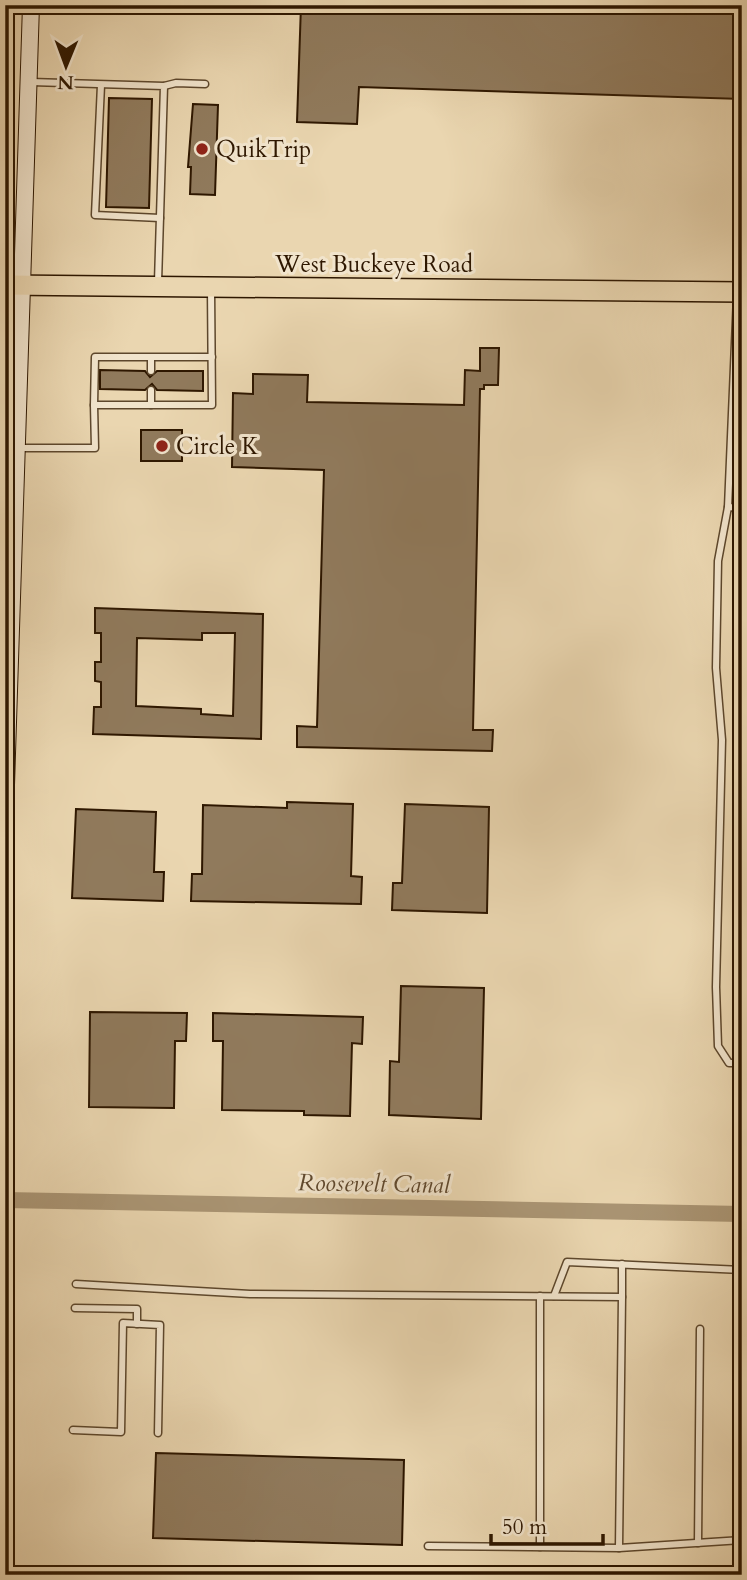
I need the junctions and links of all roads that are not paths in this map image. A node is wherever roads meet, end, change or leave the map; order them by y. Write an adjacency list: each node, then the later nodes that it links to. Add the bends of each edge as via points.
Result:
1 (31, 5): 2 (main road)
2 (29, 82): 4 (lane); 7 (main road)
3 (205, 84): 5 (lane)
4 (101, 85): 5 (lane); 6 (lane, via 95,215)
5 (164, 86): 6 (lane)
6 (160, 218): 8 (lane)
7 (15, 286): 8 (main road, West Buckeye Road); 17 (main road)
8 (158, 287): 9 (main road, West Buckeye Road)
9 (211, 287): 10 (main road, West Buckeye Road); 12 (lane)
10 (739, 292): 18 (lane)
11 (151, 358): 12 (lane); 13 (lane); 15 (lane, via 95,357)
12 (212, 358): 16 (lane, via 212,405)
13 (151, 371)
14 (151, 390): 16 (lane)
15 (94, 405): 16 (lane); 17 (lane, via 95,448)
16 (151, 405)
17 (19, 448): 20 (main road)
18 (728, 507): 19 (lane); 21 (lane, via 717,588 716,668 722,740 716,987 718,1046 729,1063)
19 (742, 508)
20 (5, 816)
21 (742, 1063)
22 (622, 1264): 23 (lane); 26 (lane, via 567,1262); 27 (lane)
23 (742, 1270)
24 (76, 1284): 25 (lane, via 250,1294)
25 (540, 1296): 26 (lane); 36 (lane)
26 (555, 1296): 27 (lane)
27 (622, 1297): 37 (lane)
28 (75, 1308): 29 (lane, via 137,1309)
29 (137, 1324): 31 (lane, via 123,1323 121,1432); 32 (lane, via 160,1325)
30 (700, 1329): 34 (lane)
31 (73, 1430)
32 (158, 1433)
33 (742, 1540): 34 (lane)
34 (698, 1543): 37 (lane)
35 (428, 1546): 36 (lane)
36 (540, 1547): 37 (lane)
37 (619, 1548)

